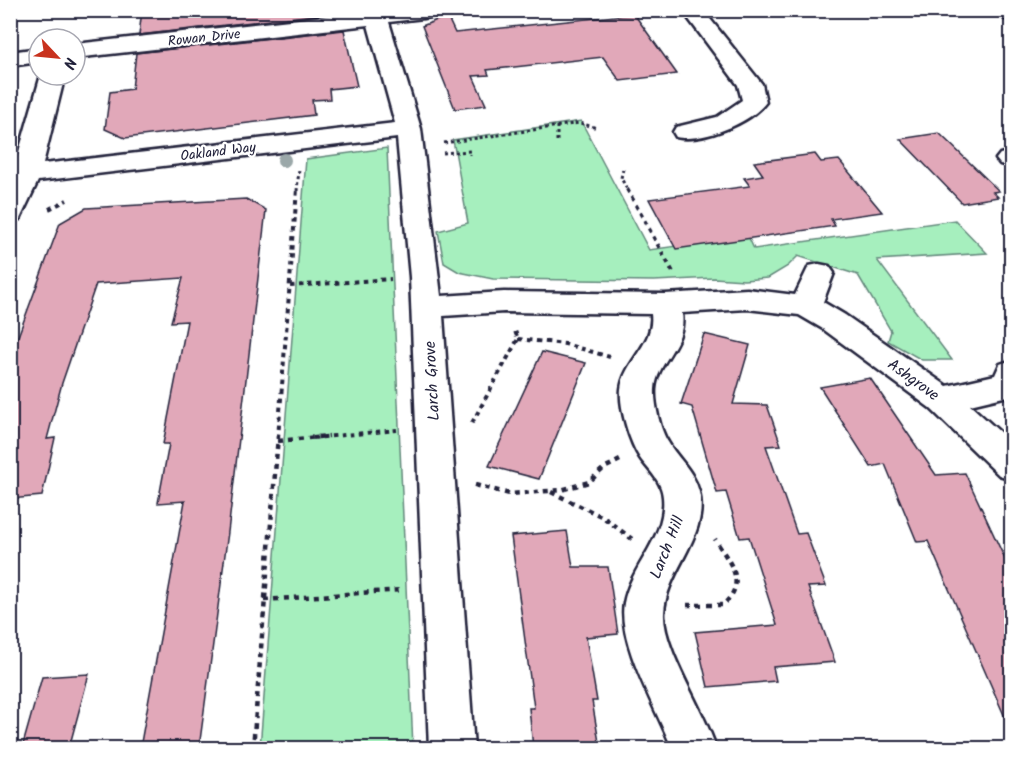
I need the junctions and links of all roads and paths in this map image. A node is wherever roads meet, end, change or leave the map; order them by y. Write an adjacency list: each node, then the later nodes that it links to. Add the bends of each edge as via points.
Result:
1 (441, 10): 5 (street, Rowan Drive)
2 (692, 10): 12 (street, via 750,84 754,102 726,122)
3 (1006, 10): 4 (street)
4 (1011, 15)
5 (377, 18): 6 (street, Rowan Drive, via 205,28); 13 (street, Larch Grove)
6 (87, 49)
7 (27, 57): 8 (street)
8 (10, 59)
9 (50, 87): 17 (street)
10 (557, 126): 11 (path, via 580,123); 13 (path); 15 (path)
11 (597, 128)
12 (686, 132)
13 (410, 138): 14 (street, Oakland Way); 21 (street, Larch Grove)
14 (300, 141): 17 (street, Oakland Way); 20 (path)
15 (557, 144)
16 (623, 169): 23 (path, via 621,178)
17 (28, 174): 18 (street)
18 (10, 213)
19 (819, 273): 24 (street)
20 (290, 286): 21 (path); 30 (path)
21 (426, 292): 22 (street); 29 (street, Larch Grove)
22 (504, 302): 23 (street); 25 (path)
23 (677, 303): 24 (street, Ashgrove, via 747,299); 26 (street, Larch Hill, via 667,332)
24 (806, 306): 28 (street, Ashgrove, via 834,321)
25 (518, 339): 26 (path, via 551,340 594,350); 33 (path, via 476,418)
26 (645, 372): 31 (street, Larch Hill, via 638,390)
27 (1011, 372): 28 (street, via 1008,384)
28 (942, 399): 32 (street, Ashgrove)
29 (433, 427): 30 (path); 33 (street, Larch Grove)
30 (278, 441): 38 (path)
31 (650, 444): 34 (path, via 604,468 589,482); 35 (street, Larch Hill, via 678,480)
32 (1011, 465)
33 (435, 470): 34 (path, via 462,482 510,494); 37 (street, Larch Grove)
34 (550, 491): 36 (path, via 603,517 636,542)
35 (681, 519): 36 (street, Larch Hill); 39 (path, via 715,538 736,577 736,589 723,605)
36 (658, 570): 39 (street, Larch Hill)
37 (442, 587): 38 (path); 41 (street, Larch Grove)
38 (264, 600): 40 (path)
39 (646, 604): 42 (street, Larch Hill, via 643,616 659,670)
40 (253, 748)
41 (451, 748)
42 (694, 748)

